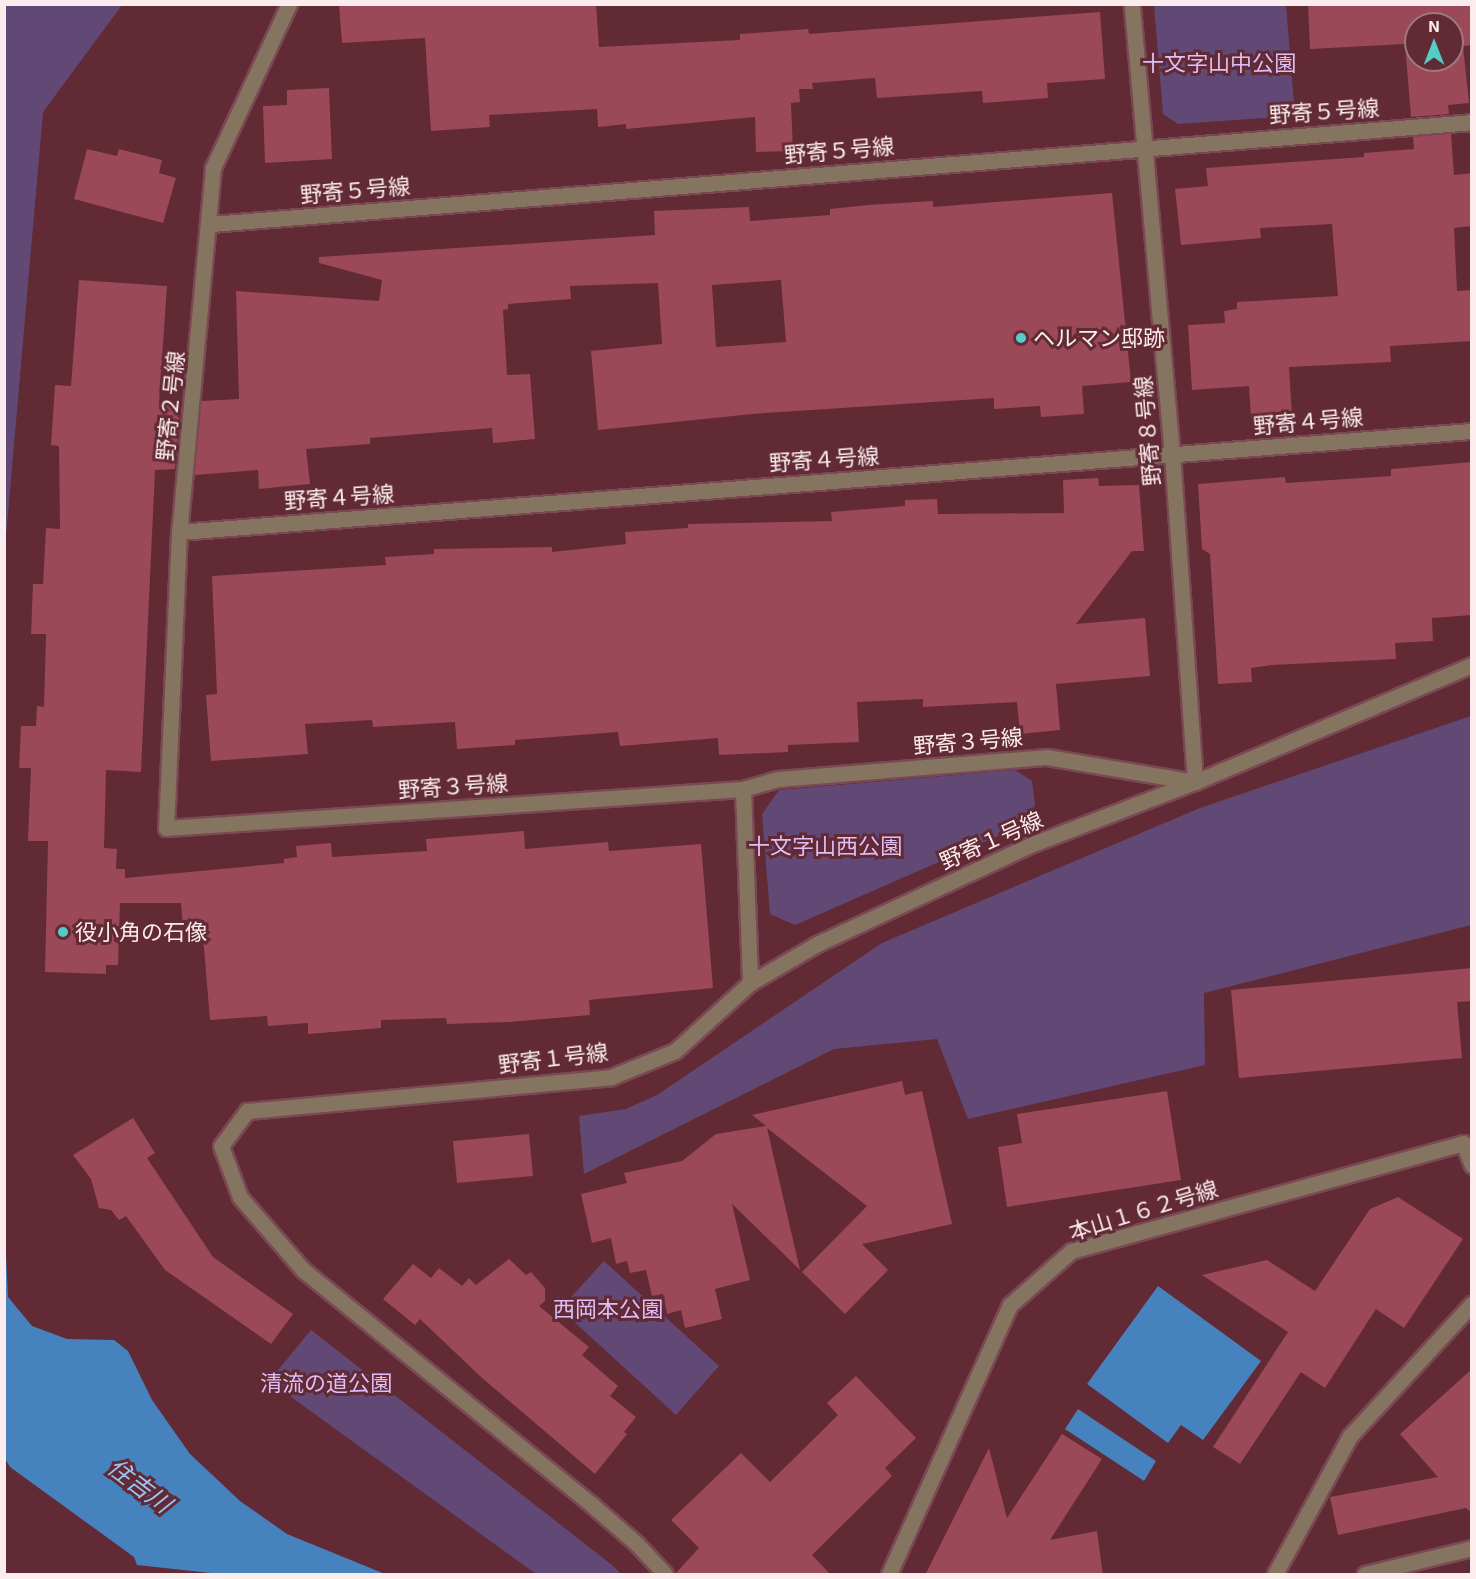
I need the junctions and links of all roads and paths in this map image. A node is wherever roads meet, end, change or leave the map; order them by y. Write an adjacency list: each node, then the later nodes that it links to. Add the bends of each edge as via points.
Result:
1 (289, 4): 5 (street, 野寄２号線, via 213,168)
2 (1132, 4): 4 (street, 野寄８号線)
3 (1472, 122): 4 (street, 野寄５号線)
4 (1143, 147): 5 (street, 野寄５号線); 7 (street, 野寄８号線)
5 (211, 224): 8 (street, 野寄２号線)
6 (1472, 431): 7 (street, 野寄４号線)
7 (1172, 455): 8 (street, 野寄４号線); 10 (street, 野寄８号線)
8 (180, 532): 12 (street, 野寄２号線)
9 (1472, 665): 10 (street, 野寄１号線)
10 (1195, 782): 11 (street, 野寄３号線, via 1047,757 778,779); 13 (street, 野寄１号線, via 1035,843 817,944)
11 (743, 789): 12 (street, 野寄３号線); 13 (street)
12 (166, 828)
13 (750, 983): 17 (street, 野寄１号線, via 675,1051 611,1077 247,1111 221,1146 240,1197 304,1271 591,1504 638,1544)
14 (1472, 1165): 18 (street, 本山１６２号線, via 1463,1143 1071,1251 1010,1305)
15 (1472, 1304): 19 (street, via 1350,1436)
16 (1472, 1548): 20 (street)
17 (665, 1575)
18 (889, 1575)
19 (1275, 1575)
20 (1365, 1575)

